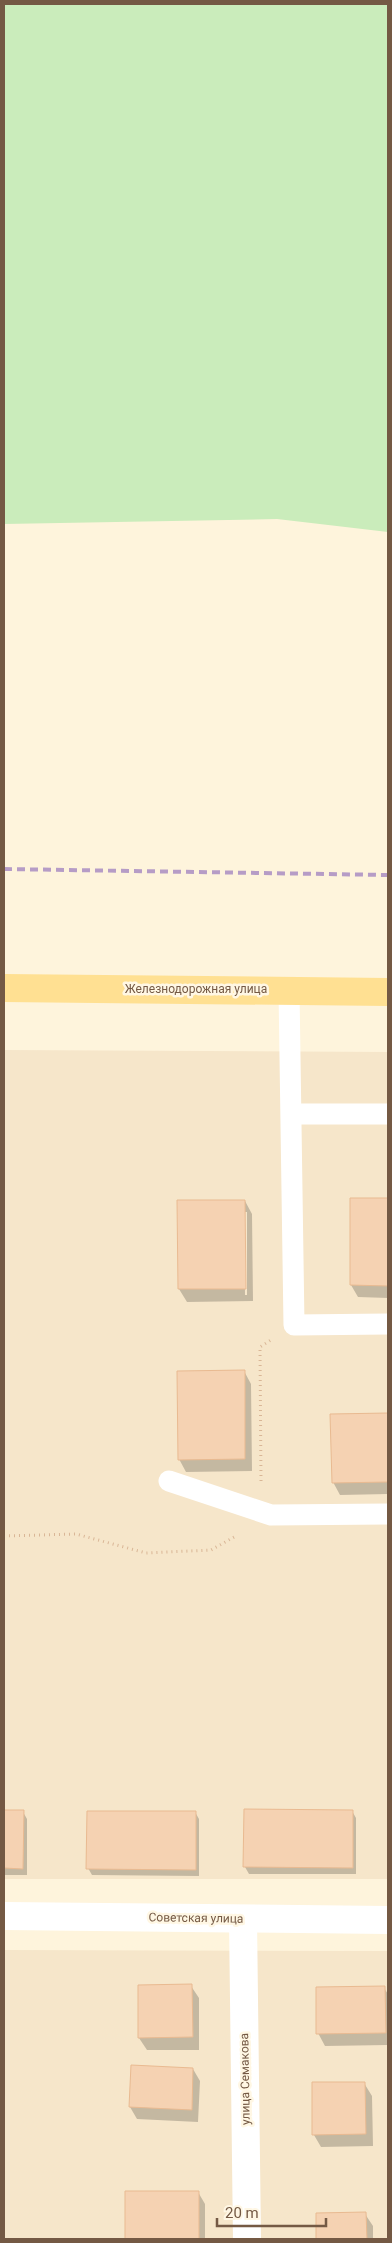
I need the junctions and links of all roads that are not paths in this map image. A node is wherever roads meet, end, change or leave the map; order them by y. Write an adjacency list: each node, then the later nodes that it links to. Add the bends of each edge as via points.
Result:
1 (4, 988): 2 (main road, Железнодорожная улица)
2 (289, 990): 3 (main road, Железнодорожная улица); 4 (lane)
3 (388, 992)
4 (291, 1114): 5 (lane); 6 (lane, via 294,1325)
5 (388, 1114)
6 (388, 1324)
7 (169, 1481): 8 (lane, via 266,1513)
8 (388, 1514)
9 (4, 1916): 10 (street, Советская улица)
10 (243, 1918): 11 (street, Советская улица); 12 (street, улица Семакова)
11 (388, 1920)
12 (247, 2239)

